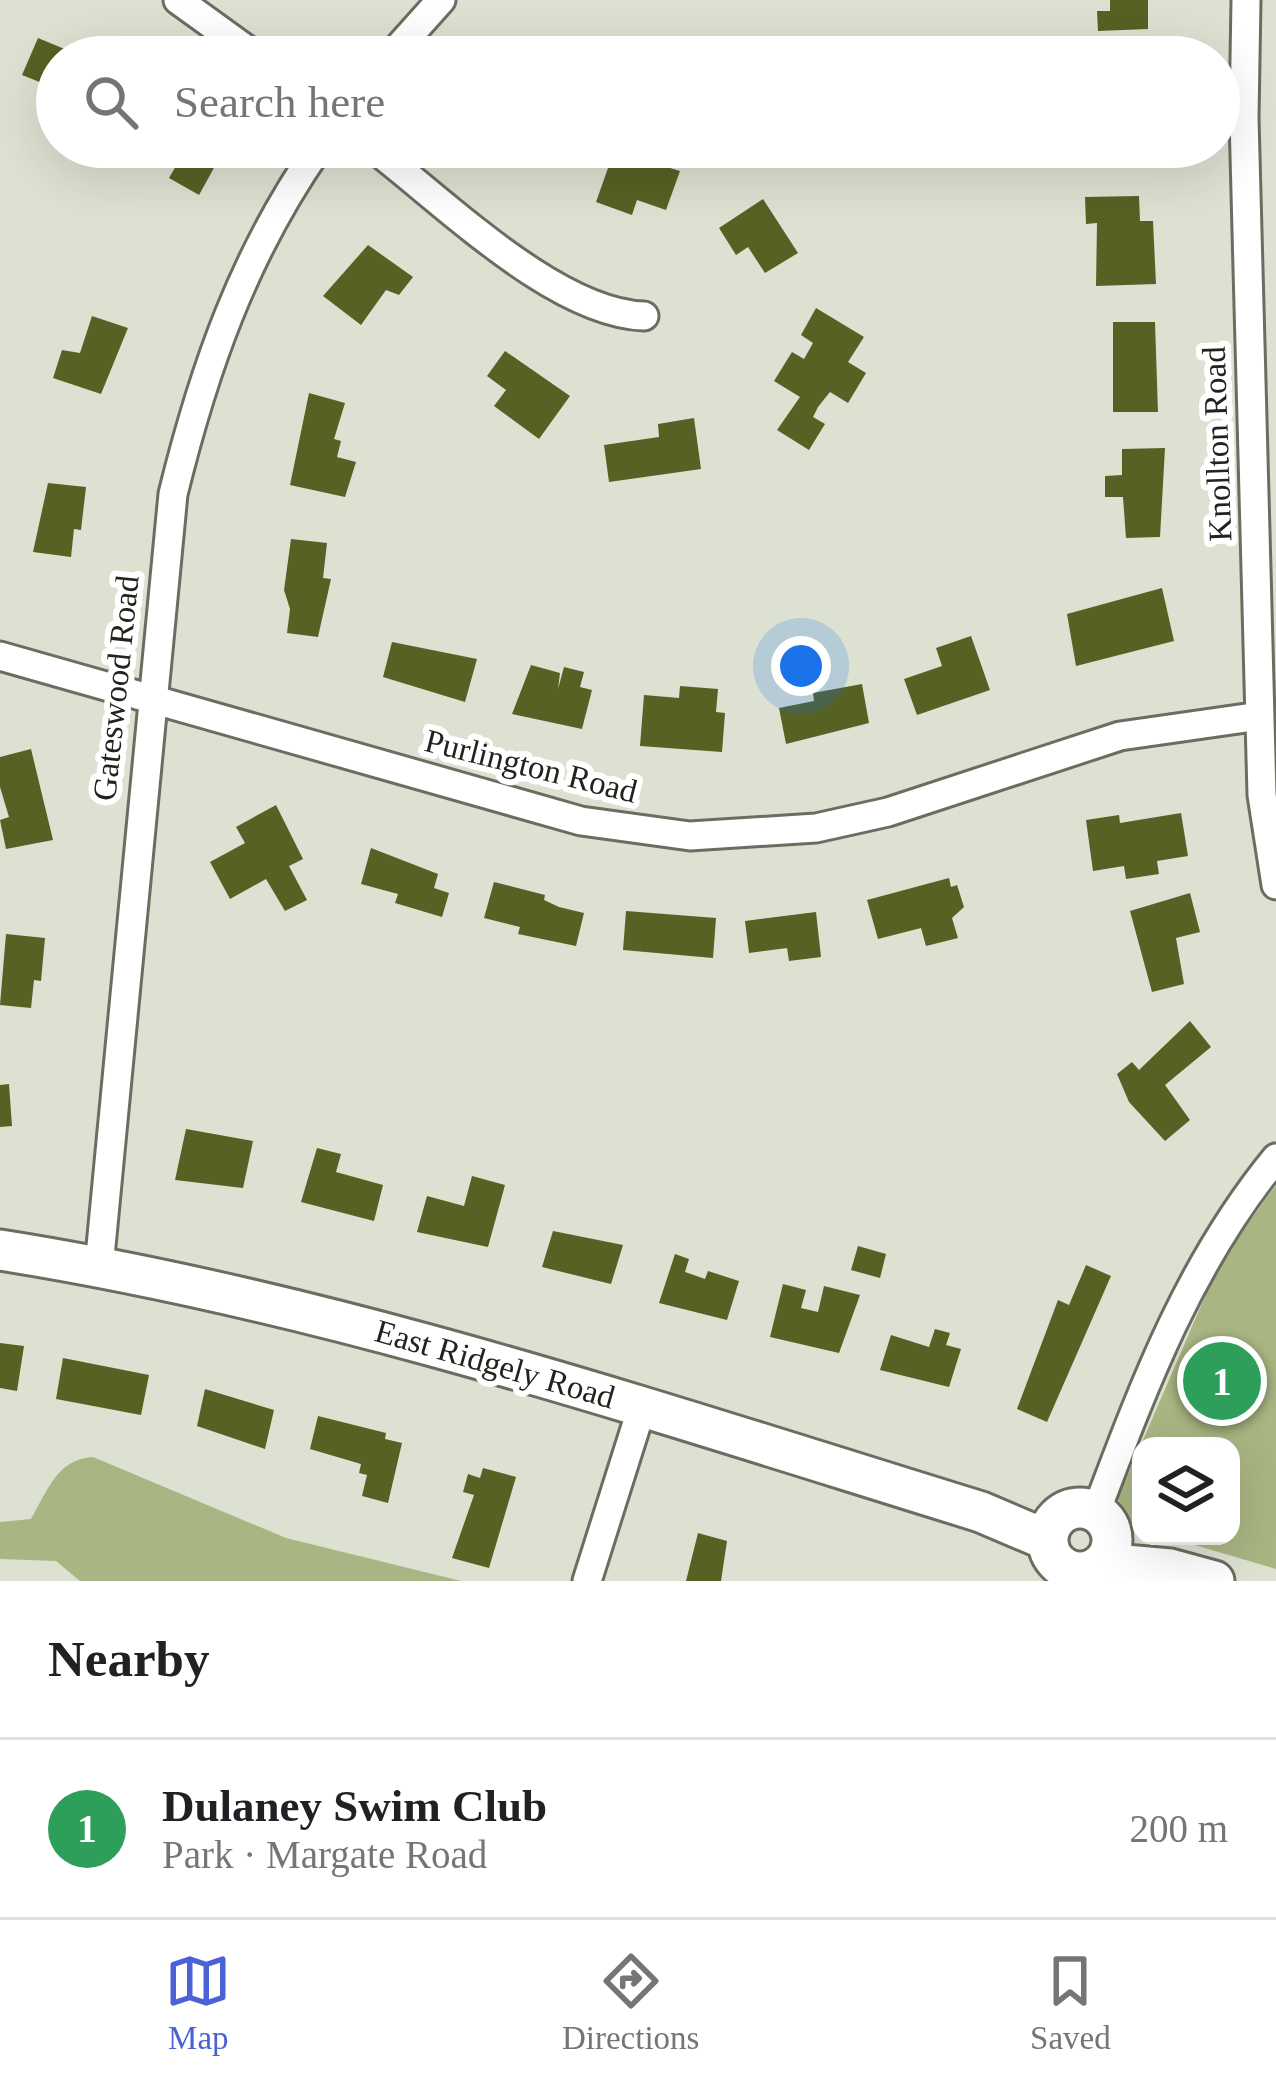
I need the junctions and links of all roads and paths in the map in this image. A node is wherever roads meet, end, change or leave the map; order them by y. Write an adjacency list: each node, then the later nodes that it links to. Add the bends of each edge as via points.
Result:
1 (178, 0): 4 (street)
2 (441, 0): 5 (street)
3 (1246, 0): 11 (street, Knollton Road)
4 (228, 36)
5 (409, 36)
6 (305, 168): 10 (street, Gateswood Road, via 266,228 199,388 173,494)
7 (399, 168): 8 (street, via 568,297)
8 (644, 316)
9 (0, 656): 10 (street, Purlington Road)
10 (150, 699): 11 (street, Purlington Road, via 581,821 690,836 817,828 1081,746); 15 (street, Gateswood Road)
11 (1260, 716): 12 (street, Knollton Road)
12 (1276, 886)
13 (1276, 1158): 17 (street, via 1204,1256)
14 (0, 1250): 15 (street, East Ridgely Road)
15 (99, 1267): 16 (street, East Ridgely Road, via 344,1321)
16 (642, 1407): 17 (street, East Ridgely Road); 18 (street)
17 (1079, 1546): 19 (street, East Ridgely Road)
18 (587, 1581)
19 (1214, 1581)

